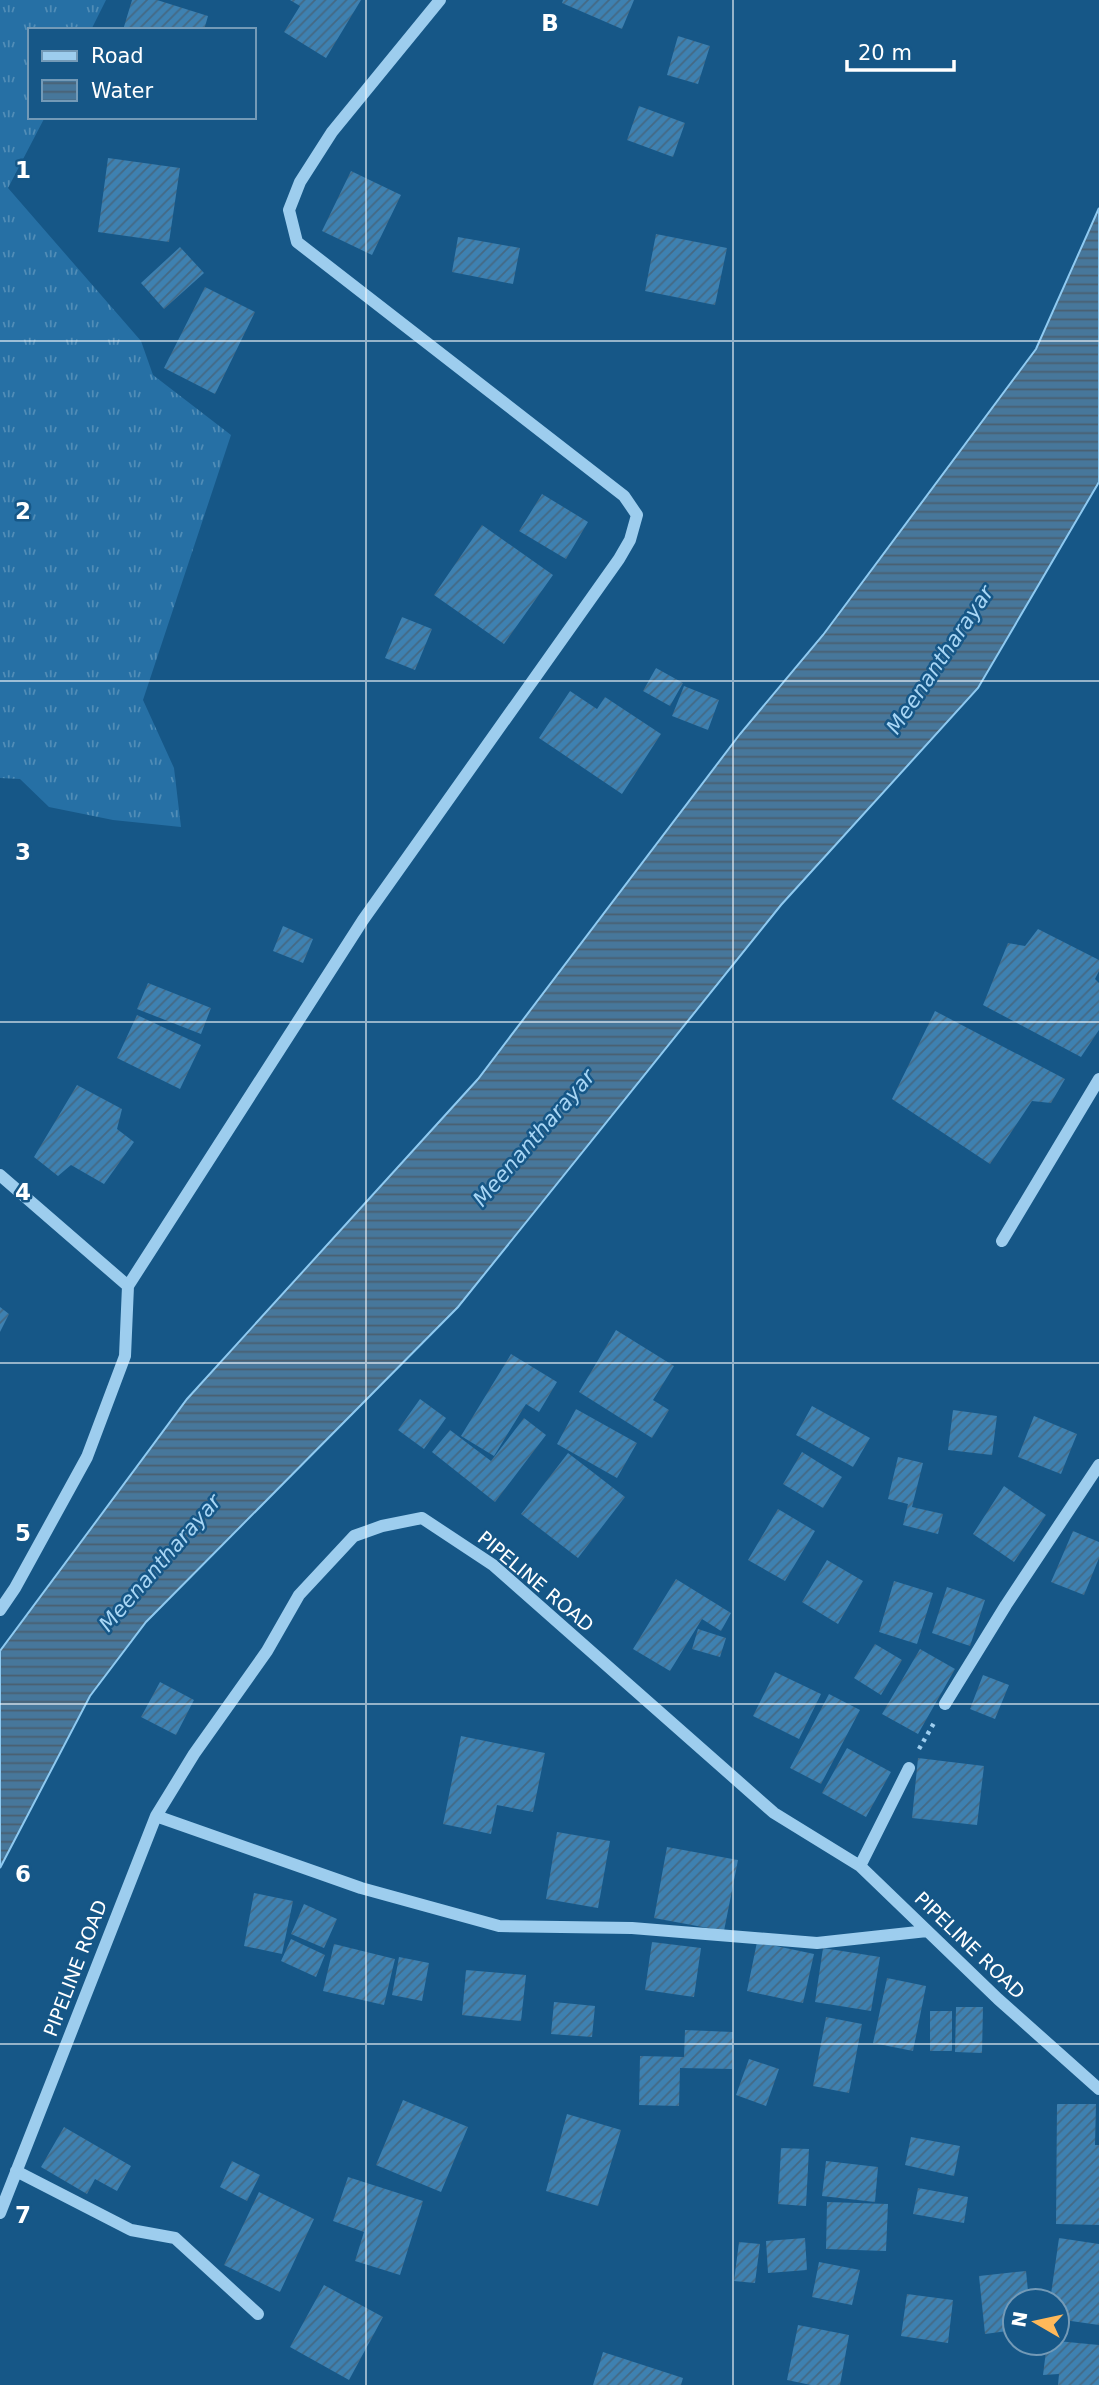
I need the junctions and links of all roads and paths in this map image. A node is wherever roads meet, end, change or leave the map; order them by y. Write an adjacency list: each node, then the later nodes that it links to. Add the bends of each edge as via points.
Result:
1 (440, 0): 5 (street, via 332,132 300,182 289,209 298,242 624,496 637,515 619,559 363,920)
2 (1099, 1080): 4 (street)
3 (0, 1175): 5 (street)
4 (1002, 1241)
5 (128, 1286): 7 (street, via 125,1356 87,1457)
6 (1099, 1465): 8 (street)
7 (0, 1610)
8 (945, 1704): 9 (path)
9 (909, 1768): 11 (street)
10 (156, 1816): 11 (street, PIPELINE ROAD, via 268,1651 299,1595 354,1536 422,1518 493,1565 774,1813); 12 (street, via 361,1888 499,1926 632,1928 817,1943); 14 (street, PIPELINE ROAD)
11 (860, 1866): 12 (street, PIPELINE ROAD)
12 (927, 1931): 13 (street, PIPELINE ROAD)
13 (1099, 2089)
14 (16, 2171): 15 (street, PIPELINE ROAD); 16 (street, via 131,2230 174,2238)
15 (0, 2213)
16 (258, 2314)

